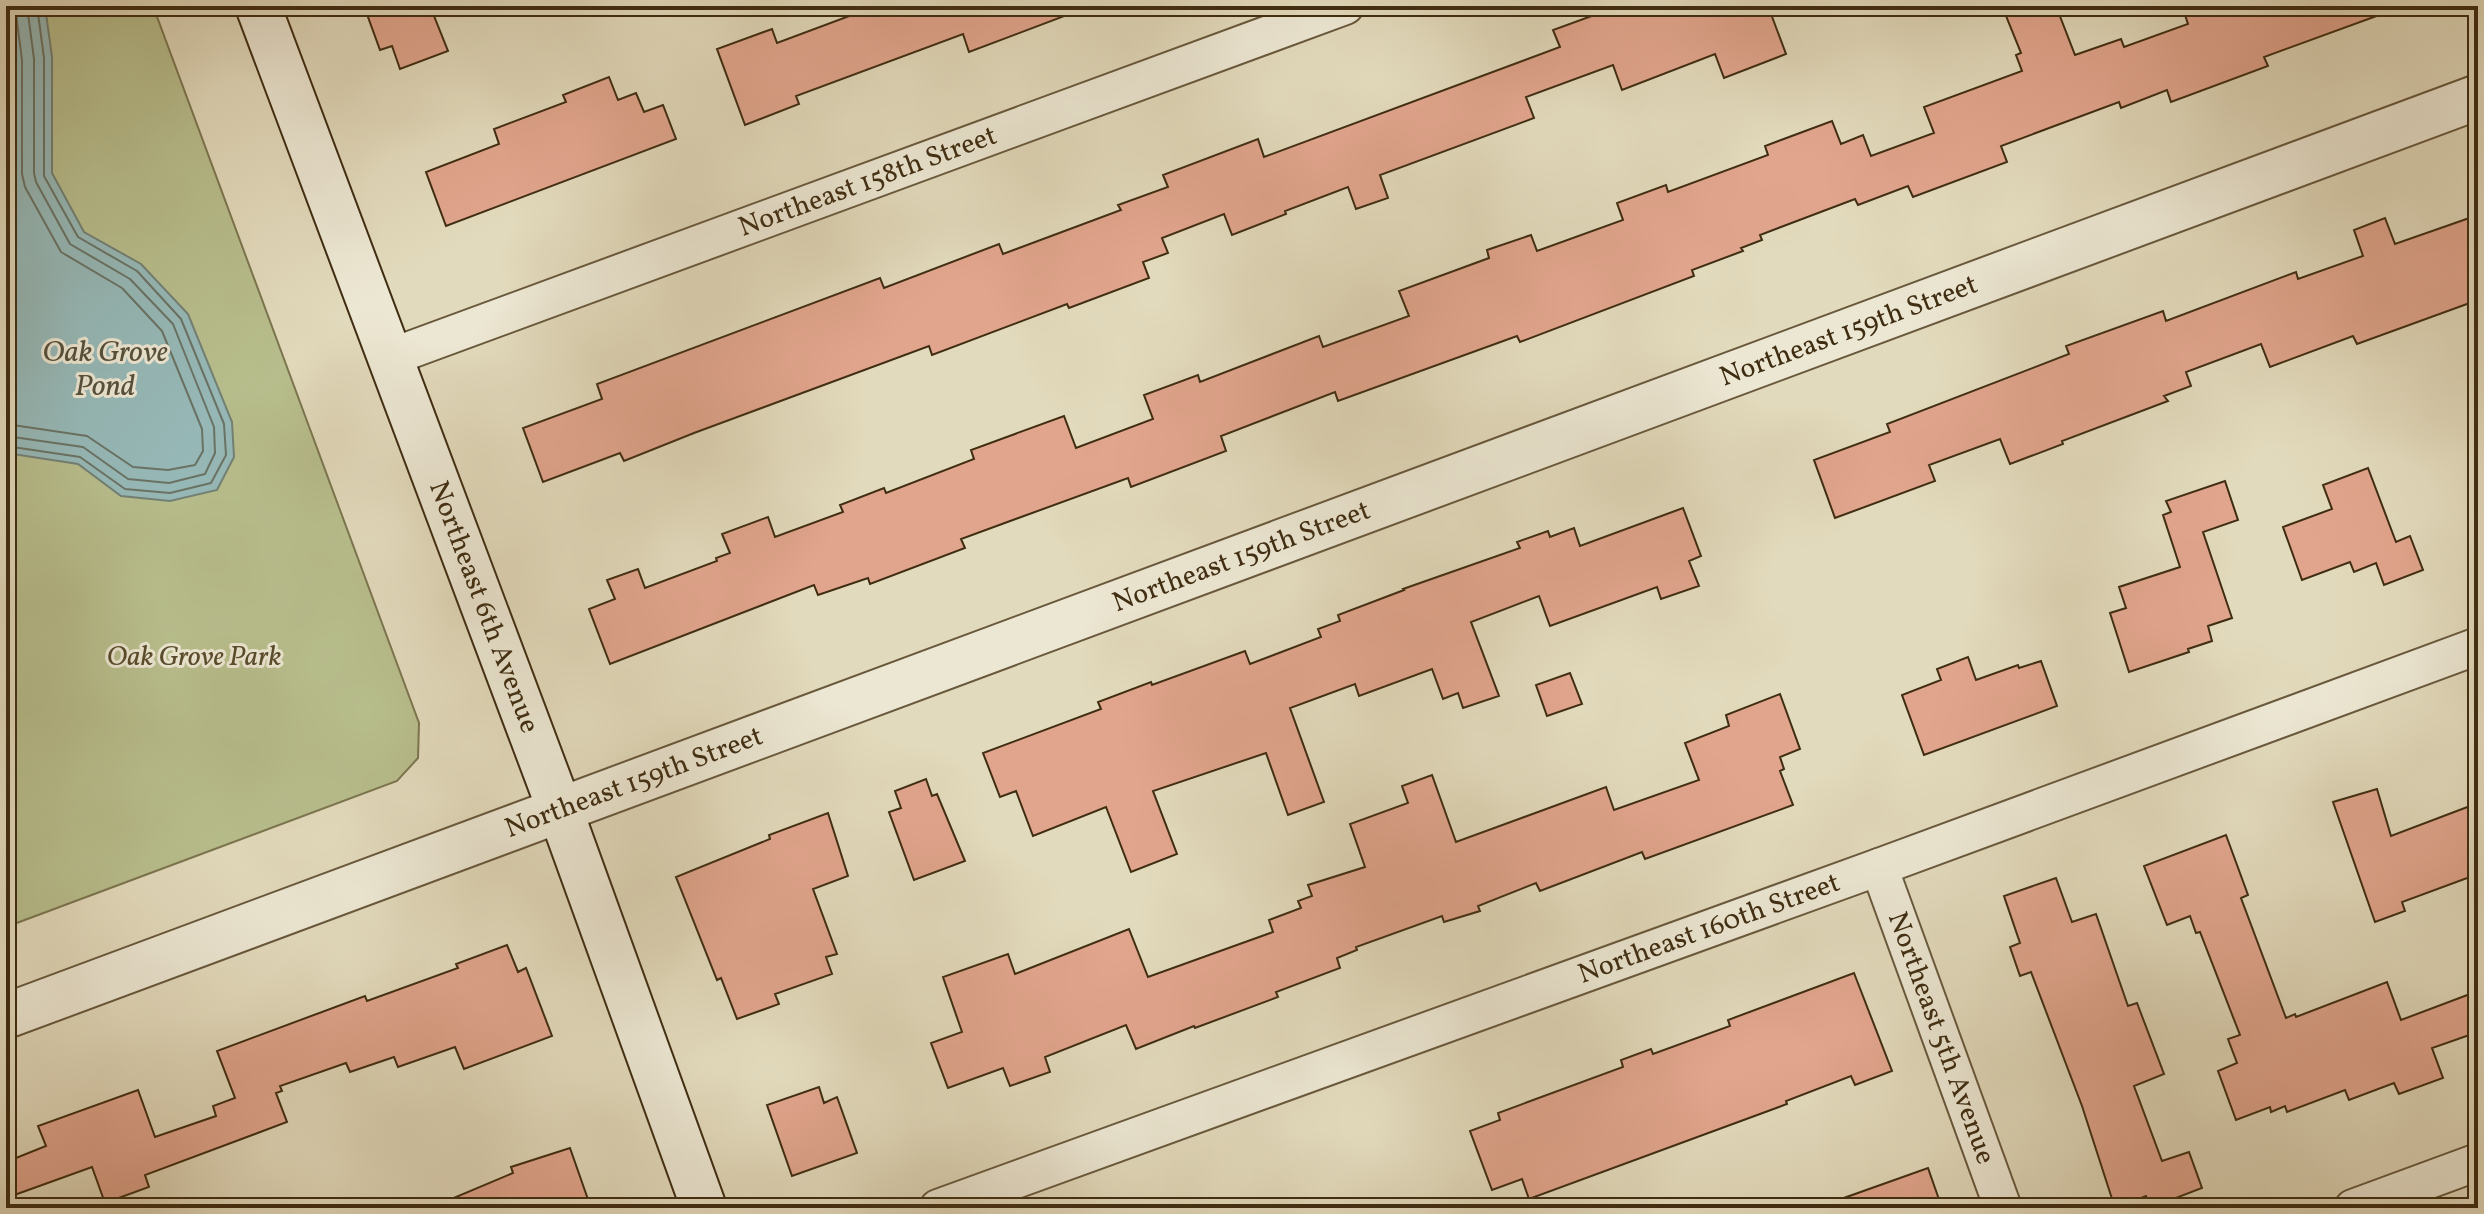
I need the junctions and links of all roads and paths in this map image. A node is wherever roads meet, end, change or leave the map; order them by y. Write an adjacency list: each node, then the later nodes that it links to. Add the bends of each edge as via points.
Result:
1 (258, 6): 4 (street, Northeast 6th Avenue)
2 (1345, 6): 4 (street, Northeast 158th Street)
3 (2478, 97): 6 (street, Northeast 159th Street)
4 (391, 357): 6 (street, Northeast 6th Avenue)
5 (2478, 646): 7 (street, Northeast 160th Street)
6 (560, 810): 8 (street, Northeast 159th Street); 10 (street, Northeast 6th Avenue)
7 (1879, 867): 11 (street, Northeast 160th Street); 12 (street, Northeast 5th Avenue)
8 (6, 1016)
9 (2478, 1162): 13 (street)
10 (704, 1208)
11 (938, 1208)
12 (2003, 1208)
13 (2353, 1208)

